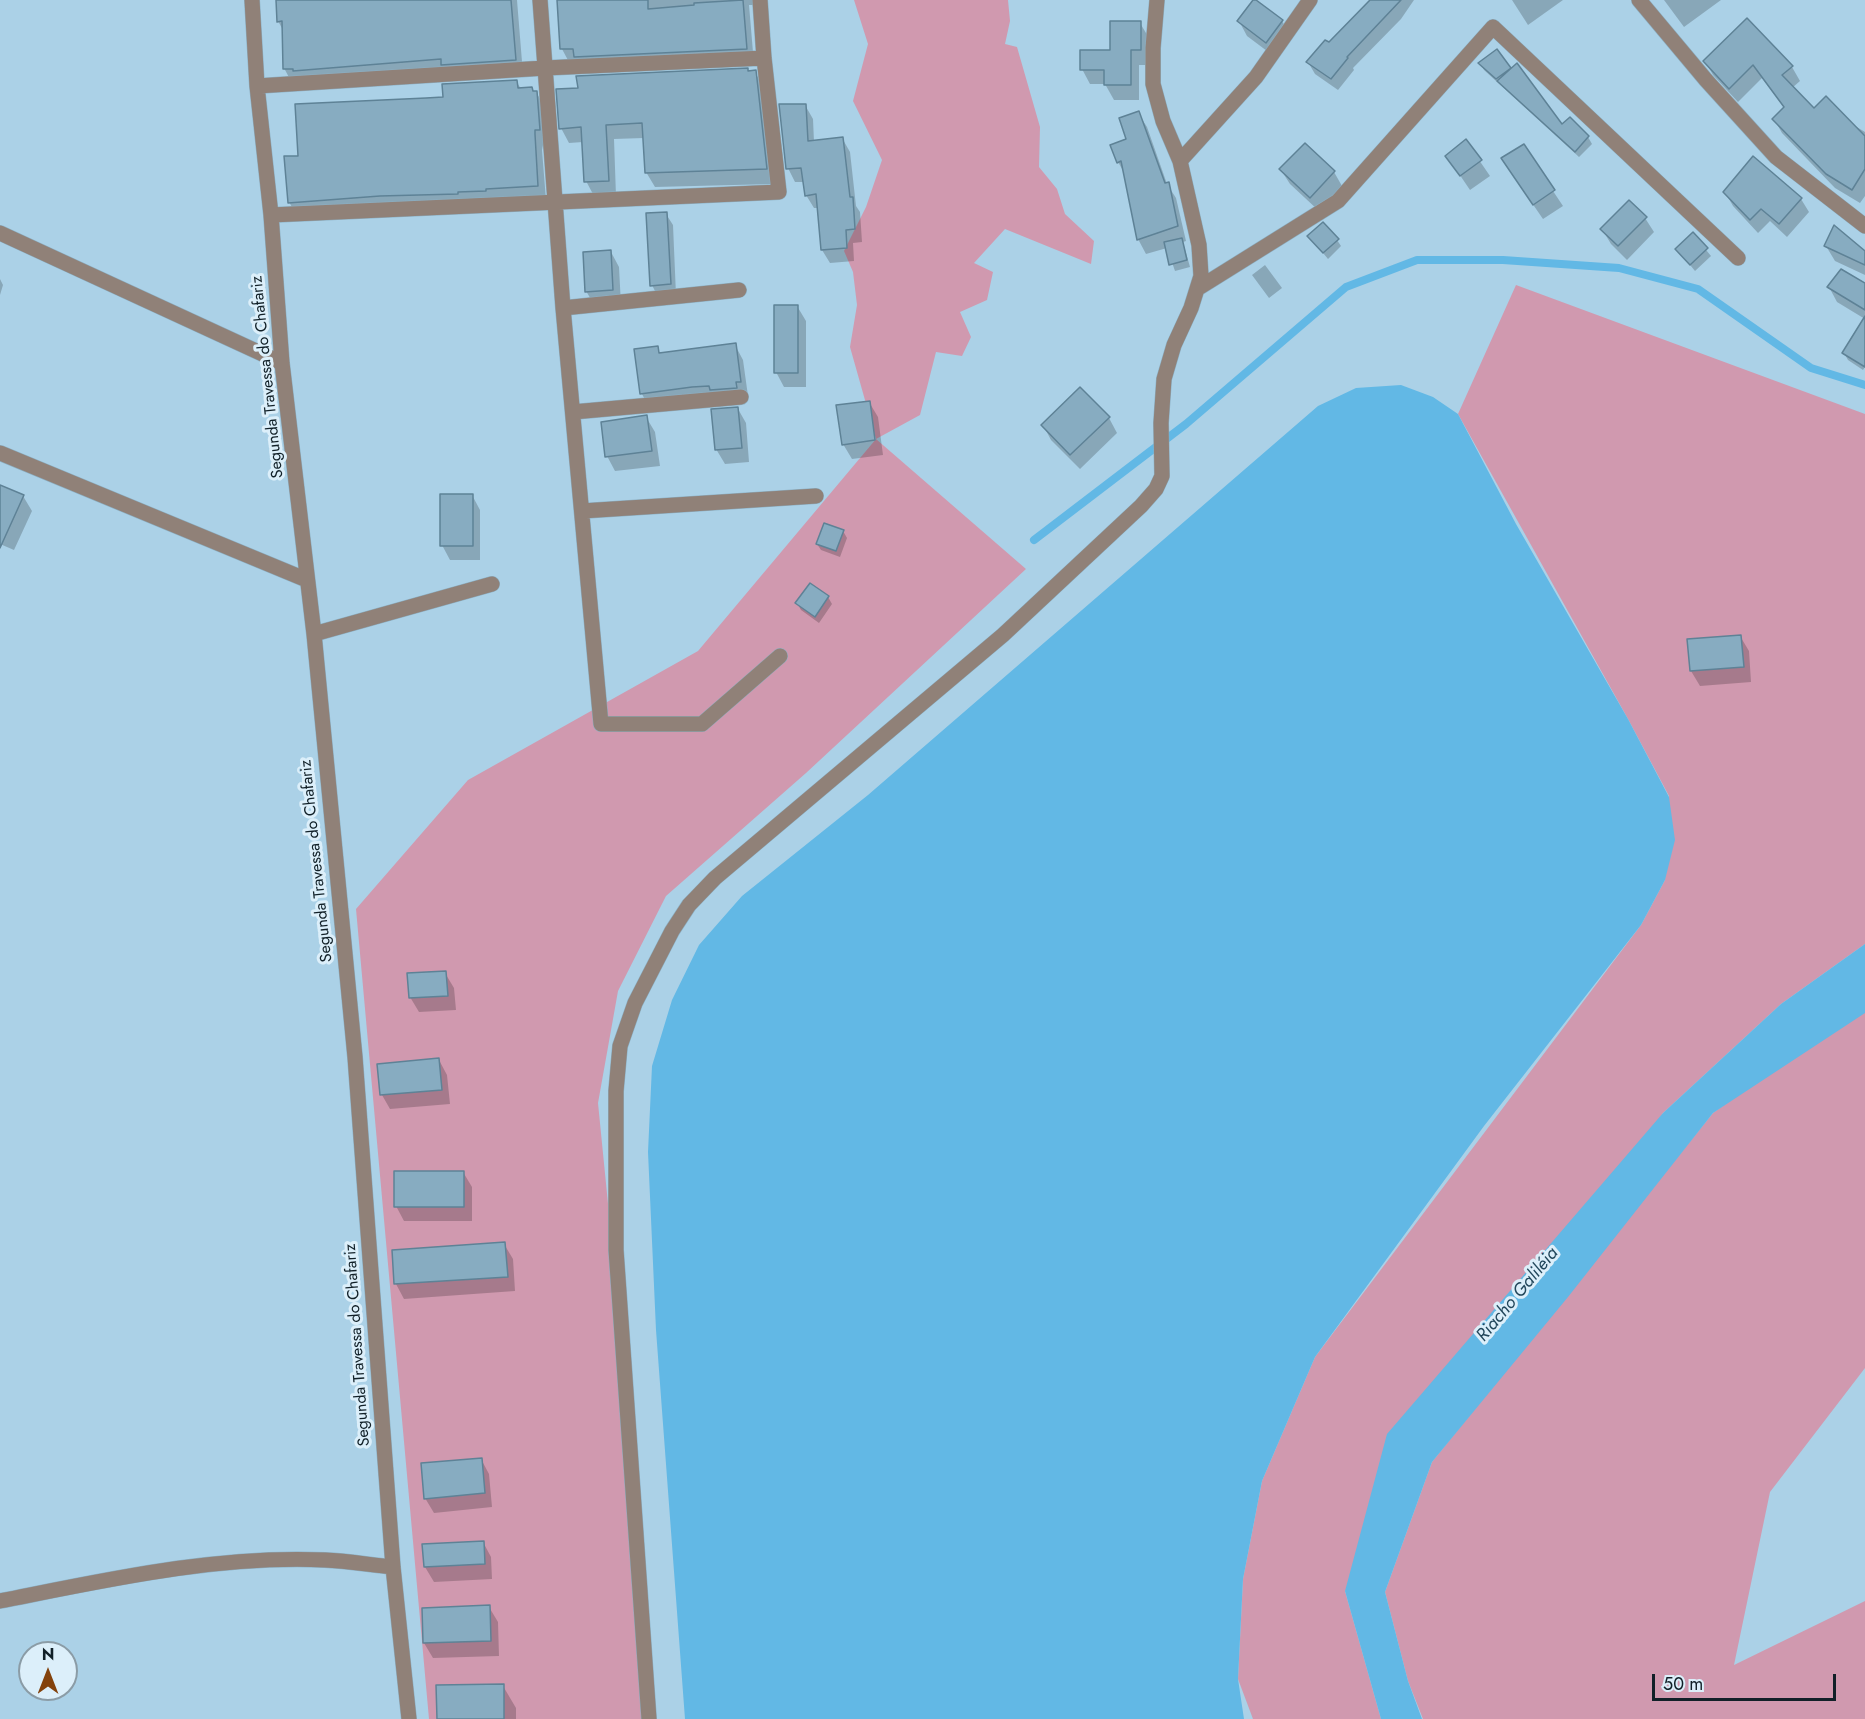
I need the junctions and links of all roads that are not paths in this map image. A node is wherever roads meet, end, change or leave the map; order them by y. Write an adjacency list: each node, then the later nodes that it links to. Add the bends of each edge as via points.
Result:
1 (252, 0): 9 (street, Segunda Travessa do Chafariz)
2 (540, 0): 8 (street)
3 (760, 0): 7 (street)
4 (1157, 0): 10 (street, via 1153,84)
5 (1310, 0): 10 (street, via 1256,77)
6 (1639, 0): 13 (street, via 1776,157)
7 (764, 58): 8 (street); 11 (street, via 779,192)
8 (545, 68): 9 (street); 11 (street)
9 (257, 86): 12 (street, Segunda Travessa do Chafariz)
10 (1180, 161): 16 (street, via 1199,245 1201,276)
11 (556, 203): 12 (street); 18 (street)
12 (271, 215): 19 (street, Segunda Travessa do Chafariz)
13 (1865, 226)
14 (0, 233): 19 (street)
15 (1738, 258): 16 (street, via 1493,27 1338,201)
16 (1197, 289): 32 (street, via 1164,379 1162,476 1156,489 1003,635 709,884 672,930 635,1003 620,1046 616,1091 616,1250)
17 (739, 290): 18 (street)
18 (563, 308): 21 (street)
19 (282, 363): 25 (street, Segunda Travessa do Chafariz)
20 (741, 398): 21 (street)
21 (573, 412): 24 (street)
22 (0, 453): 25 (street)
23 (816, 496): 24 (street)
24 (582, 511): 28 (street, via 601,724 702,724)
25 (307, 579): 27 (street, Segunda Travessa do Chafariz)
26 (492, 584): 27 (street)
27 (314, 634): 29 (street, Segunda Travessa do Chafariz, via 355,1057)
28 (780, 656)
29 (393, 1567): 30 (street, via 325,1560 240,1562 123,1577); 31 (street, Segunda Travessa do Chafariz)
30 (0, 1601)
31 (409, 1719)
32 (649, 1719)

